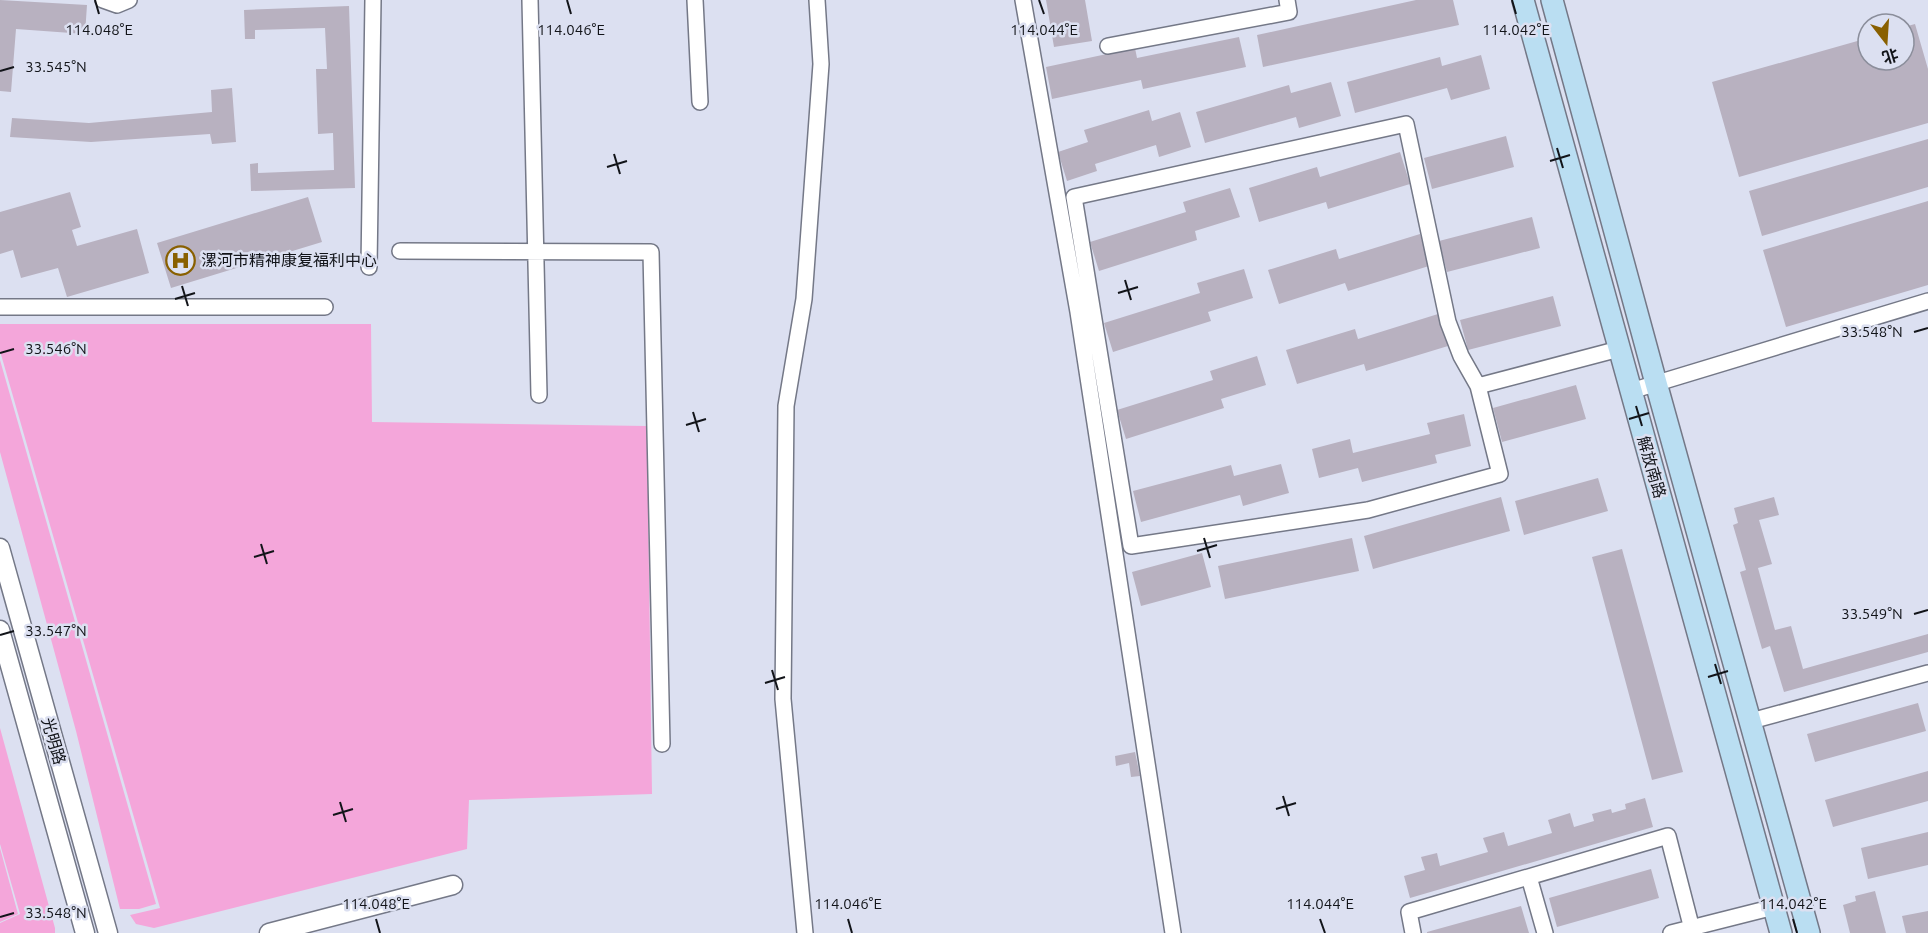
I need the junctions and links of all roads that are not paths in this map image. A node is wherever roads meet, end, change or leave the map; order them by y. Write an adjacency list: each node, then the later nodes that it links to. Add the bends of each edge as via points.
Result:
1 (103, 0): 2 (street, via 117,5)
2 (129, 0)
3 (373, 0): 15 (street)
4 (530, 0): 14 (street)
5 (694, 0): 12 (street)
6 (817, 0): 36 (street, via 821,64 805,287 786,406 783,699)
7 (1023, 0): 37 (street, via 1078,312)
8 (1287, 0): 11 (street, via 1289,12)
9 (1523, 0): 19 (main road, 解放南路)
10 (1552, 0): 20 (main road, 解放南路)
11 (1108, 46)
12 (700, 102)
13 (400, 251): 14 (street)
14 (536, 252): 23 (street); 28 (street, via 651,252)
15 (369, 267)
16 (1928, 301): 20 (street)
17 (0, 307): 18 (street)
18 (325, 307)
19 (1619, 350): 21 (street); 22 (main road, 解放南路)
20 (1656, 383): 22 (street); 27 (main road, 解放南路)
21 (1478, 386): 21 (street, via 1448,322 1406,123 1074,197 1131,546 1368,510 1500,474)
22 (1631, 391): 31 (main road, 解放南路)
23 (539, 395)
24 (0, 549): 34 (street, 光明路)
25 (0, 630): 33 (street, 光明路)
26 (1928, 673): 27 (street)
27 (1751, 721): 42 (main road, 解放南路)
28 (662, 744)
29 (1529, 877): 32 (street, via 1668,836); 38 (street, via 1409,912); 39 (street)
30 (453, 885): 35 (street)
31 (1774, 907): 32 (street); 41 (main road, 解放南路)
32 (1693, 930): 40 (street)
33 (85, 933)
34 (108, 933)
35 (269, 933)
36 (805, 933)
37 (1173, 933)
38 (1413, 933)
39 (1545, 933)
40 (1671, 933)
41 (1781, 933)
42 (1809, 933)

